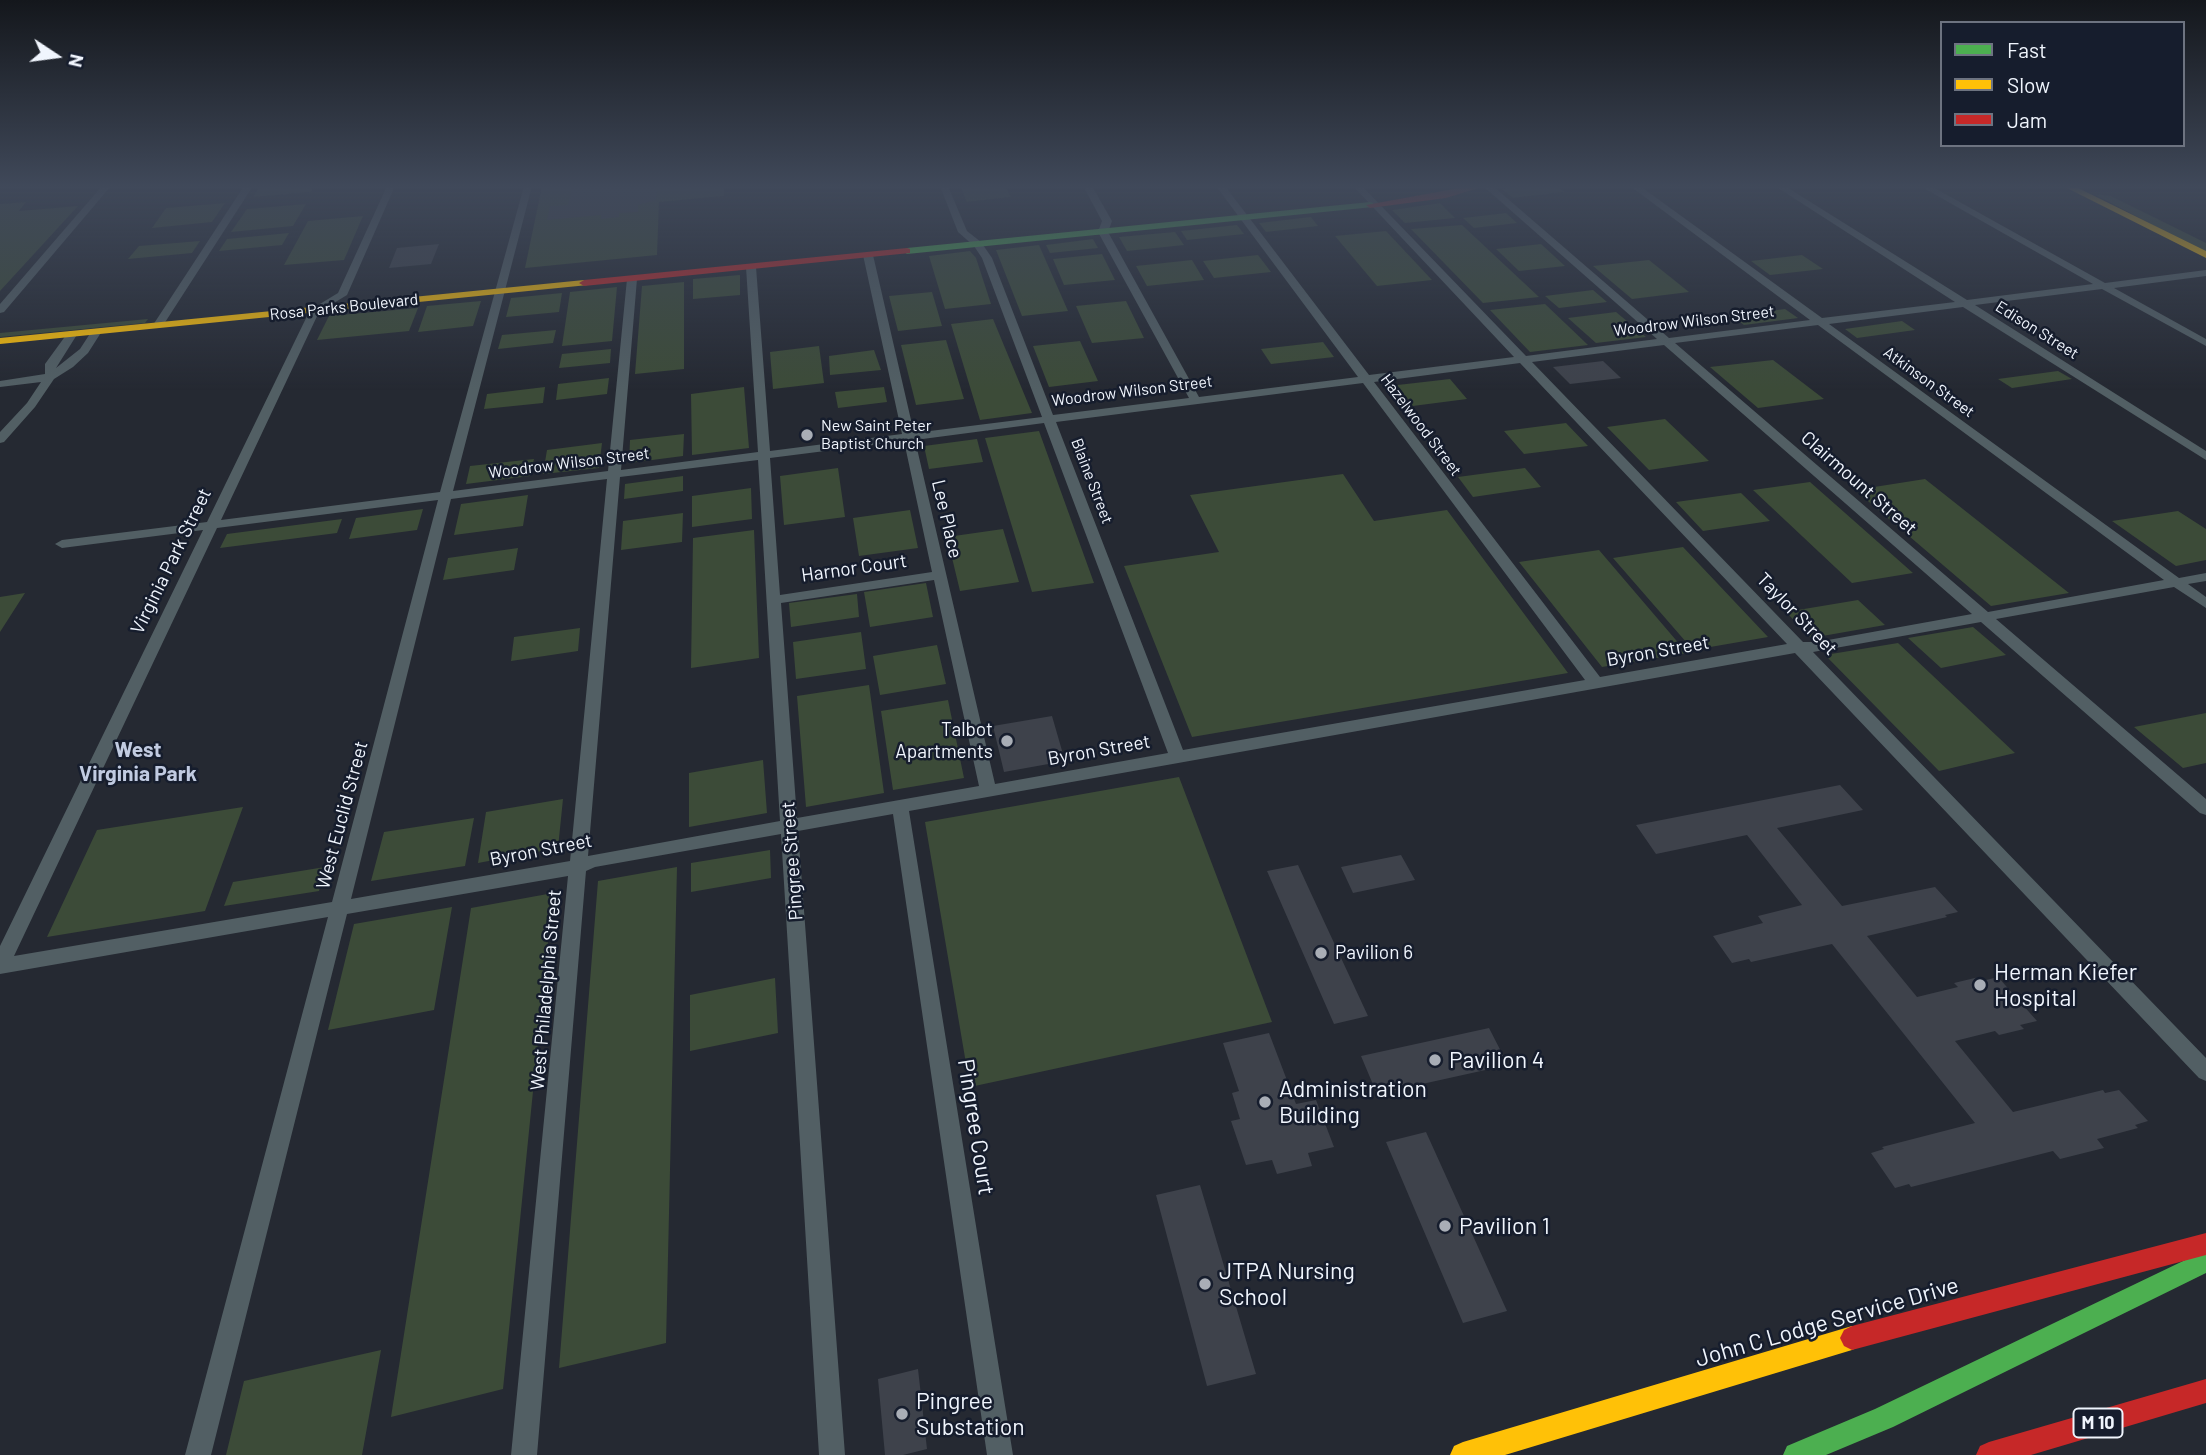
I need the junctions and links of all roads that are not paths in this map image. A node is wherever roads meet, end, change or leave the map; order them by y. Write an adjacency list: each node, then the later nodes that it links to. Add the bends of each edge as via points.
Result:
1 (48, 254): 23 (street)
2 (205, 254): 25 (street)
3 (360, 254): 21 (street)
4 (511, 254): 19 (street, West Euclid Street)
5 (830, 254): 19 (main road, Rosa Parks Boulevard)
6 (876, 254): 15 (main road, Rosa Parks Boulevard)
7 (984, 254): 38 (street, Blaine Street)
8 (1119, 254): 37 (street)
9 (1272, 254): 35 (street, Hazelwood Street)
10 (1421, 254): 33 (street, Taylor Street)
11 (1565, 254): 31 (street, Clairmount Street)
12 (1727, 254): 26 (street, Atkinson Street)
13 (1887, 254): 22 (street, Edison Street)
14 (2046, 254): 20 (street)
15 (868, 255): 16 (main road, Rosa Parks Boulevard); 39 (street, Lee Place)
16 (751, 267): 18 (main road, Rosa Parks Boulevard); 41 (street, Pingree Street)
17 (2206, 273): 20 (street, Woodrow Wilson Street)
18 (632, 279): 19 (main road, Rosa Parks Boulevard); 43 (street, West Philadelphia Street)
19 (503, 286): 21 (main road, Rosa Parks Boulevard); 24 (main road, Rosa Parks Boulevard); 44 (street, West Euclid Street)
20 (2104, 286): 22 (street, Woodrow Wilson Street); 32 (street)
21 (342, 295): 24 (street); 25 (main road, Rosa Parks Boulevard)
22 (1966, 304): 26 (street, Woodrow Wilson Street); 42 (street, Edison Street)
23 (0, 310)
24 (315, 310): 25 (main road, Rosa Parks Boulevard); 45 (street, Virginia Park Street)
25 (162, 319): 27 (main road, Rosa Parks Boulevard); 28 (main road, Rosa Parks Boulevard)
26 (1821, 323): 31 (street, Woodrow Wilson Street); 49 (street, Atkinson Street)
27 (0, 329)
28 (97, 331): 29 (main road, Rosa Parks Boulevard); 34 (street, via 84,351)
29 (73, 333): 30 (main road, Rosa Parks Boulevard); 34 (street, via 51,364)
30 (0, 341)
31 (1667, 342): 33 (street, Woodrow Wilson Street); 52 (street, Clairmount Street)
32 (2206, 343)
33 (1523, 360): 35 (street, Woodrow Wilson Street); 53 (street, Taylor Street)
34 (50, 377): 36 (street); 40 (street)
35 (1367, 380): 37 (street, Woodrow Wilson Street); 54 (street, Hazelwood Street)
36 (0, 384)
37 (1196, 401): 38 (street, Woodrow Wilson Street)
38 (1049, 419): 39 (street, Woodrow Wilson Street); 55 (street, Blaine Street)
39 (909, 437): 41 (street, Woodrow Wilson Street); 47 (street, Lee Place)
40 (0, 439)
41 (764, 456): 43 (street, Woodrow Wilson Street); 50 (street, Pingree Street)
42 (2206, 456)
43 (614, 475): 44 (street, Woodrow Wilson Street); 60 (street, West Philadelphia Street)
44 (446, 496): 45 (street, Woodrow Wilson Street); 61 (street, West Euclid Street)
45 (212, 525): 46 (street, Woodrow Wilson Street); 62 (street, Virginia Park Street)
46 (62, 544)
47 (940, 575): 50 (street, Harnor Court); 56 (street, Lee Place)
48 (2206, 577): 49 (street, Byron Street)
49 (2176, 582): 51 (street, Atkinson Street); 52 (street, Byron Street)
50 (774, 600): 59 (street, Pingree Street)
51 (2206, 604)
52 (1984, 617): 53 (street, Byron Street); 58 (street, Clairmount Street)
53 (1799, 647): 54 (street, Byron Street); 63 (street, Taylor Street)
54 (1596, 683): 55 (street, Byron Street)
55 (1178, 757): 56 (street, Byron Street)
56 (988, 791): 57 (street, Byron Street)
57 (900, 806): 59 (street, Byron Street); 70 (street, Pingree Court)
58 (2206, 809)
59 (789, 826): 60 (street, Byron Street); 69 (street, Pingree Street)
60 (578, 867): 61 (street, Byron Street); 68 (street, West Philadelphia Street)
61 (340, 907): 62 (street, Byron Street); 67 (street, West Euclid Street)
62 (0, 965)
63 (2206, 1072)
64 (2206, 1244): 71 (main road, John C Lodge Service Drive, via 2068,1277 1668,1390)
65 (2206, 1261): 72 (main road, via 1884,1418)
66 (2206, 1391): 73 (main road, M 10)
67 (198, 1455)
68 (524, 1455)
69 (832, 1455)
70 (1000, 1455)
71 (1463, 1455)
72 (1796, 1455)
73 (1989, 1455)

